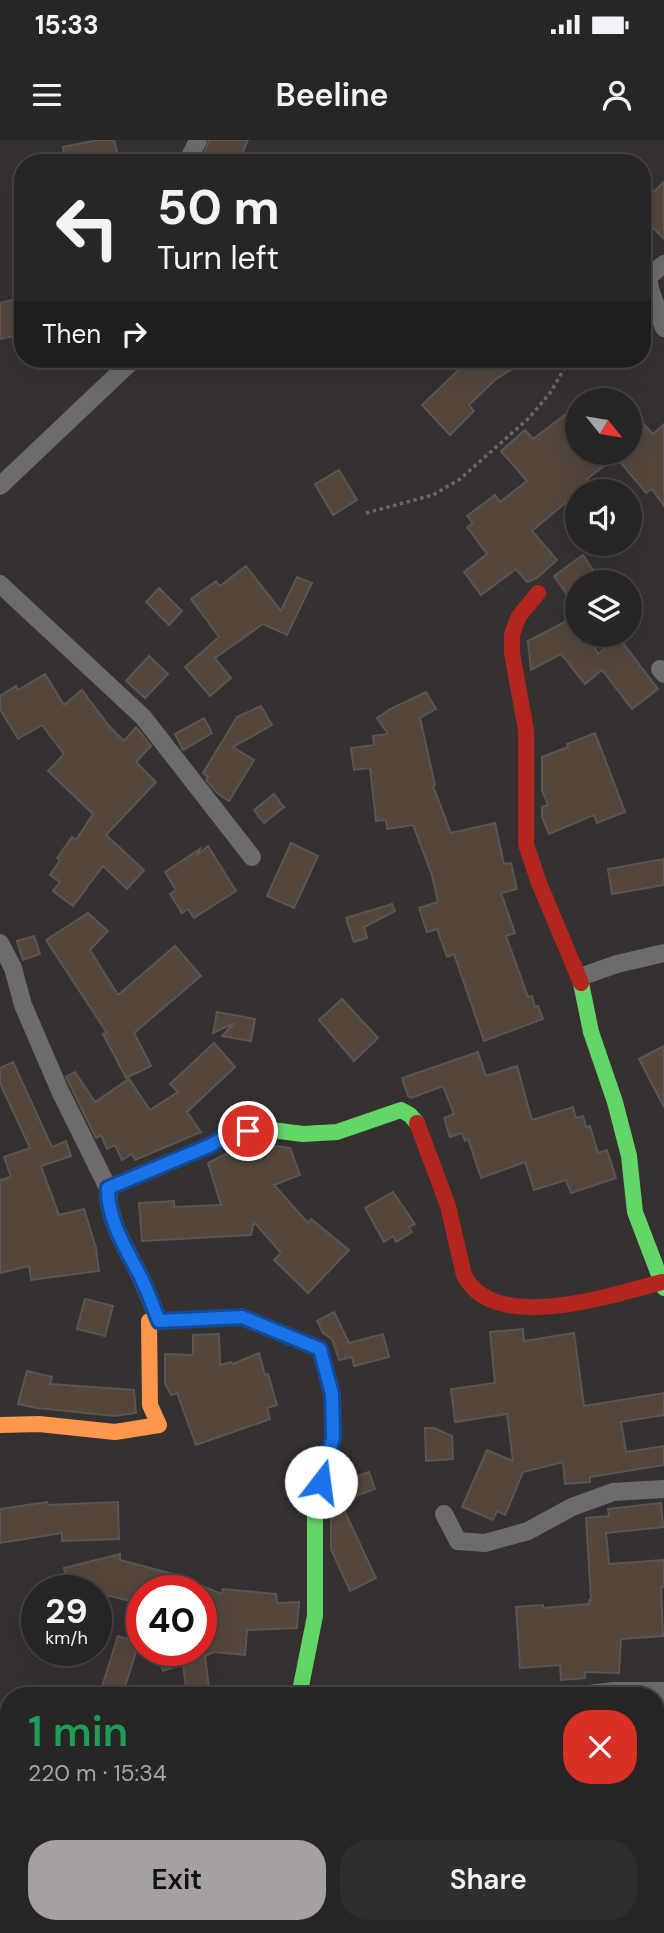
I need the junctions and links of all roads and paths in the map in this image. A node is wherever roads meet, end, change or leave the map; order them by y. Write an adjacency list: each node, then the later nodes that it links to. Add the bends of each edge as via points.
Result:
1 (651, 292): 2 (street)
2 (664, 328)
3 (125, 368): 5 (street)
4 (565, 368): 6 (path, via 528,418 460,479 433,495)
5 (0, 486)
6 (366, 513)
7 (0, 584): 9 (street, via 143,716)
8 (538, 593): 12 (street, via 519,616 512,634 526,730 526,844)
9 (252, 857)
10 (0, 943): 13 (street, via 60,1091)
11 (664, 953): 12 (street)
12 (580, 978): 14 (street, via 591,1032 629,1156 635,1212)
13 (108, 1188): 14 (street, via 231,1134 264,1129 337,1132 401,1110 418,1125 449,1208 468,1283 478,1296 490,1303 537,1307 599,1300); 15 (street, via 107,1201 128,1256)
14 (663, 1285)
15 (159, 1321): 16 (street, via 149,1321 150,1405 159,1425 115,1432); 19 (street, via 242,1317 320,1349 332,1394 333,1438 315,1505 315,1616)
16 (0, 1425)
17 (664, 1489): 18 (street, via 613,1492 528,1531 485,1543 458,1542)
18 (444, 1514)
19 (301, 1687)

